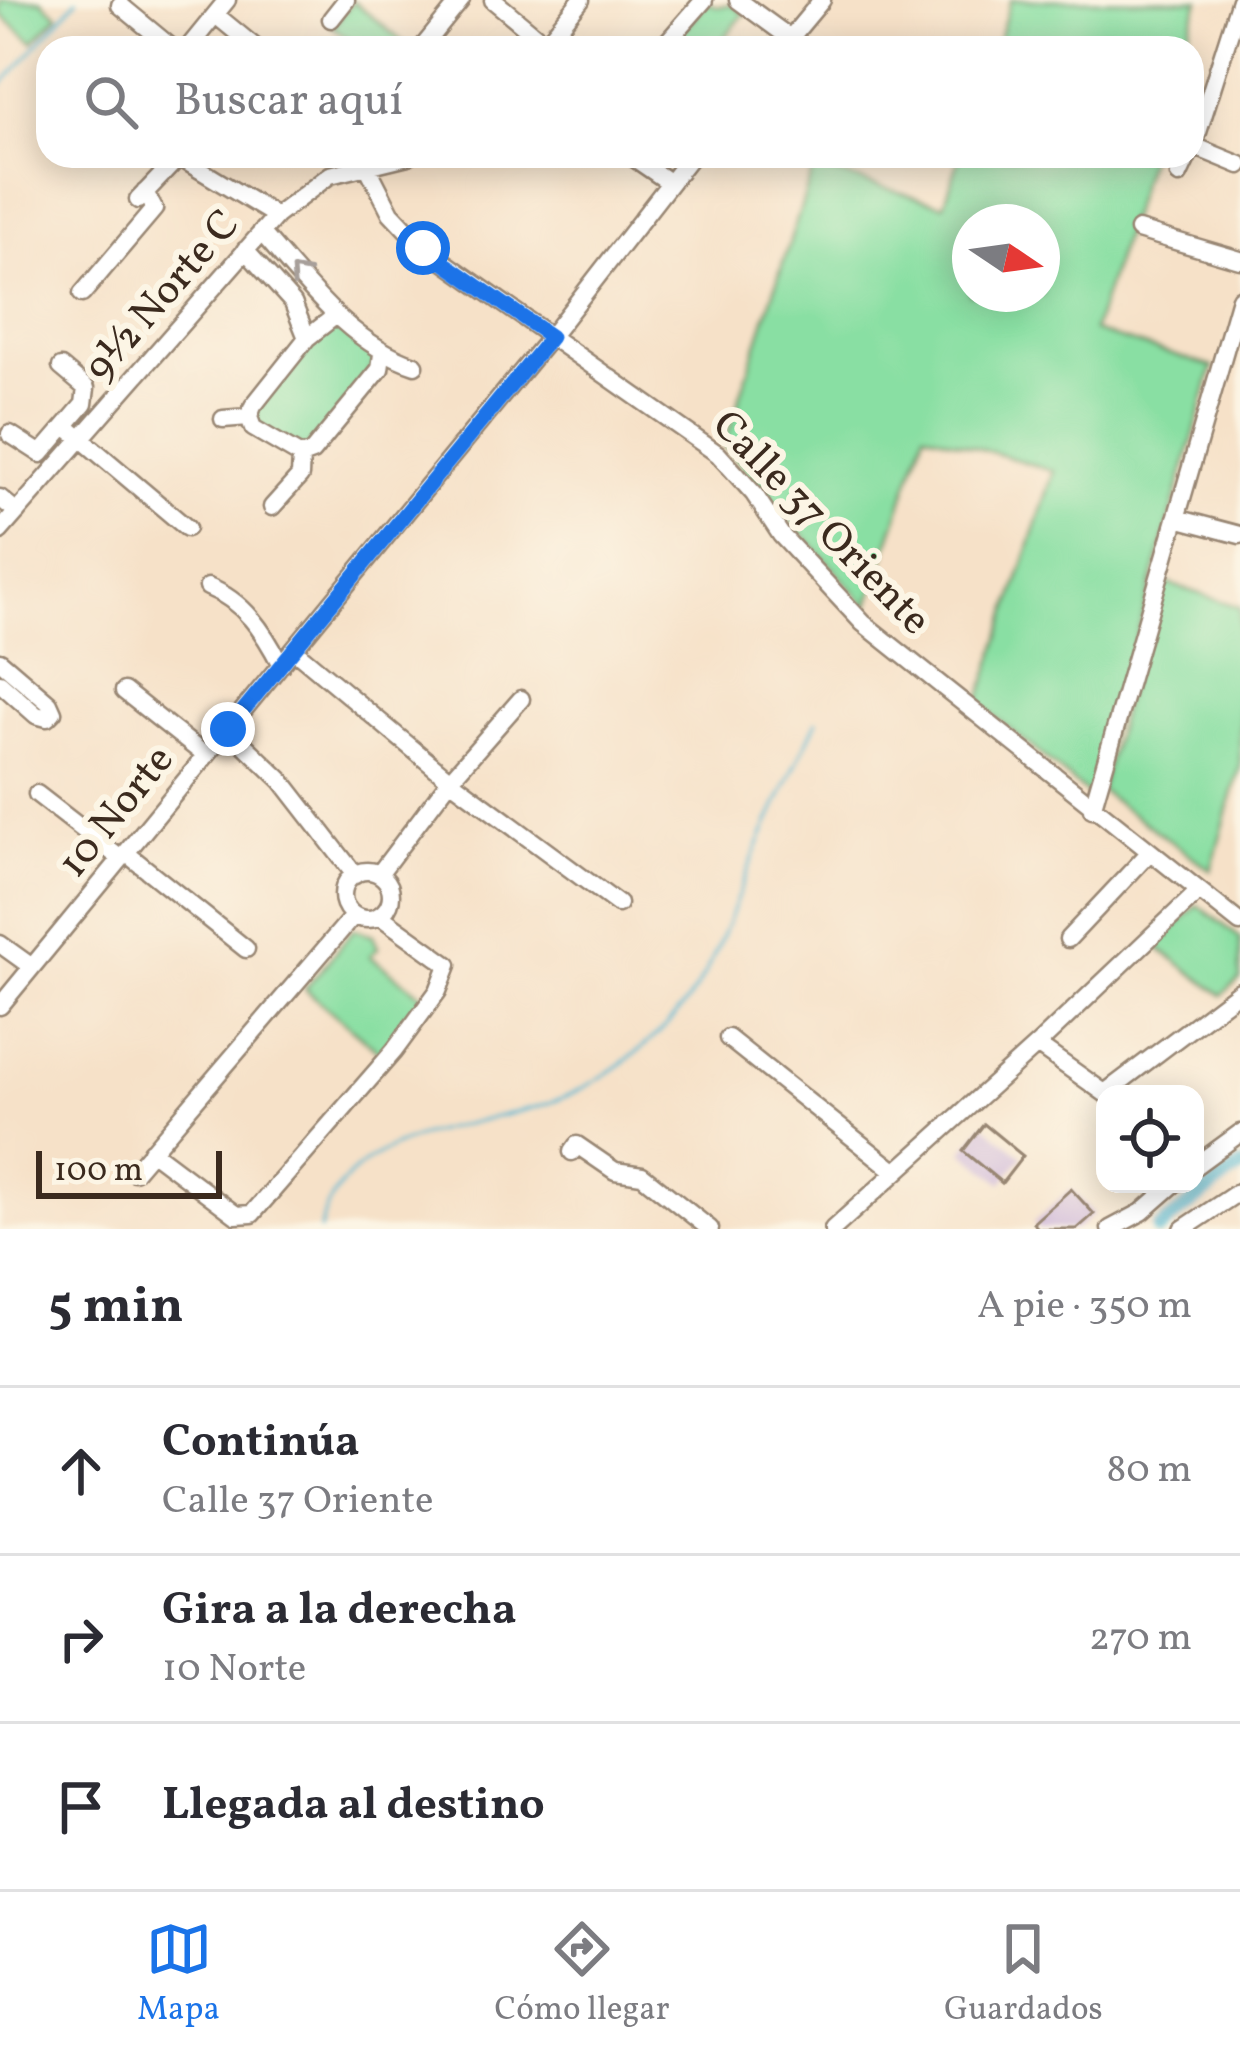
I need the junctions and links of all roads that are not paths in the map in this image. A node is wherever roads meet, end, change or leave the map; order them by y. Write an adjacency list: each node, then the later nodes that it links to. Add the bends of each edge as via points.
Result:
1 (346, 0): 11 (street)
2 (461, 0): 15 (street)
3 (493, 0): 16 (street)
4 (581, 0): 17 (street)
5 (704, 0): 18 (street)
6 (738, 0): 19 (street)
7 (822, 0): 20 (street)
8 (1240, 0): 21 (street)
9 (120, 4): 12 (street)
10 (222, 8): 13 (street); 14 (street)
11 (331, 19)
12 (158, 36)
13 (198, 36)
14 (246, 36)
15 (432, 36)
16 (533, 36)
17 (552, 36)
18 (672, 36)
19 (778, 36)
20 (792, 36)
21 (1204, 114)
22 (1204, 155): 23 (street)
23 (1240, 165)
24 (168, 168): 38 (street, via 141,196 154,209)
25 (196, 168): 33 (street)
26 (347, 168): 33 (street, 9½ Norte C)
27 (368, 168): 41 (street, Calle 37 Oriente, via 411,237)
28 (649, 168): 32 (street)
29 (681, 168): 32 (street, 10 Norte)
30 (1183, 168): 31 (street)
31 (1179, 175)
32 (669, 182): 41 (street, 10 Norte)
33 (276, 216): 35 (street, 9½ Norte C)
34 (1138, 230): 37 (street)
35 (261, 232): 36 (street, 9½ Norte C); 40 (street, one-way to 35)
36 (245, 250): 42 (street, via 293,303); 48 (street, 9½ Norte C)
37 (1240, 260)
38 (82, 294)
39 (1240, 298): 54 (street)
40 (335, 316): 42 (street); 43 (street)
41 (551, 337): 59 (street, 10 Norte); 68 (street, Calle 37 Oriente, via 718,454 863,623)
42 (307, 338): 46 (street)
43 (382, 355): 44 (street); 50 (street, via 380,369)
44 (415, 365)
45 (61, 367): 48 (street, via 86,388)
46 (249, 417): 47 (street); 50 (street, via 253,428)
47 (223, 419)
48 (74, 432): 49 (street, via 41,454); 53 (street, 9½ Norte C); 55 (street)
49 (10, 434)
50 (301, 456): 52 (street, via 300,476)
51 (0, 498): 53 (street)
52 (272, 507)
53 (17, 512): 56 (street, 9½ Norte C)
54 (1176, 518): 57 (street); 68 (street)
55 (187, 528)
56 (0, 531)
57 (1240, 536)
58 (208, 587): 59 (street, via 232,599)
59 (287, 657): 64 (street, 10 Norte); 66 (street)
60 (1, 669): 61 (street)
61 (23, 692)
62 (124, 692): 65 (street)
63 (521, 699): 66 (street)
64 (228, 729): 65 (street, 10 Norte); 71 (street, via 282,781)
65 (206, 756): 70 (street, 10 Norte)
66 (450, 780): 72 (street); 74 (street)
67 (37, 794): 70 (street)
68 (1092, 809): 69 (street, Calle 37 Oriente)
69 (1149, 853): 73 (street, Calle 37 Oriente); 78 (street)
70 (123, 856): 80 (street); 81 (street, 10 Norte)
71 (355, 874): 72 (street); 75 (street, via 344,890)
72 (379, 874): 76 (street, via 391,895)
73 (1198, 891): 77 (street, Calle 37 Oriente); 85 (street)
74 (618, 904)
75 (354, 915): 76 (street); 89 (street)
76 (380, 916): 89 (street, via 448,965 438,991 252,1214 236,1215)
77 (1240, 923)
78 (1068, 939)
79 (0, 944): 81 (street)
80 (246, 949)
81 (32, 967): 83 (street, 10 Norte)
82 (1240, 991): 86 (street)
83 (0, 1006)
84 (728, 1038): 93 (street)
85 (1037, 1045): 87 (street); 93 (street)
86 (1118, 1085)
87 (1096, 1087)
88 (1240, 1133): 91 (street)
89 (151, 1151): 92 (street)
90 (572, 1152): 96 (street, via 577,1144 615,1172 642,1175)
91 (1204, 1158)
92 (134, 1172)
93 (896, 1172): 97 (street)
94 (1240, 1191): 99 (street)
95 (1164, 1193): 98 (street)
96 (710, 1229)
97 (833, 1229)
98 (1110, 1229)
99 (1184, 1229)

